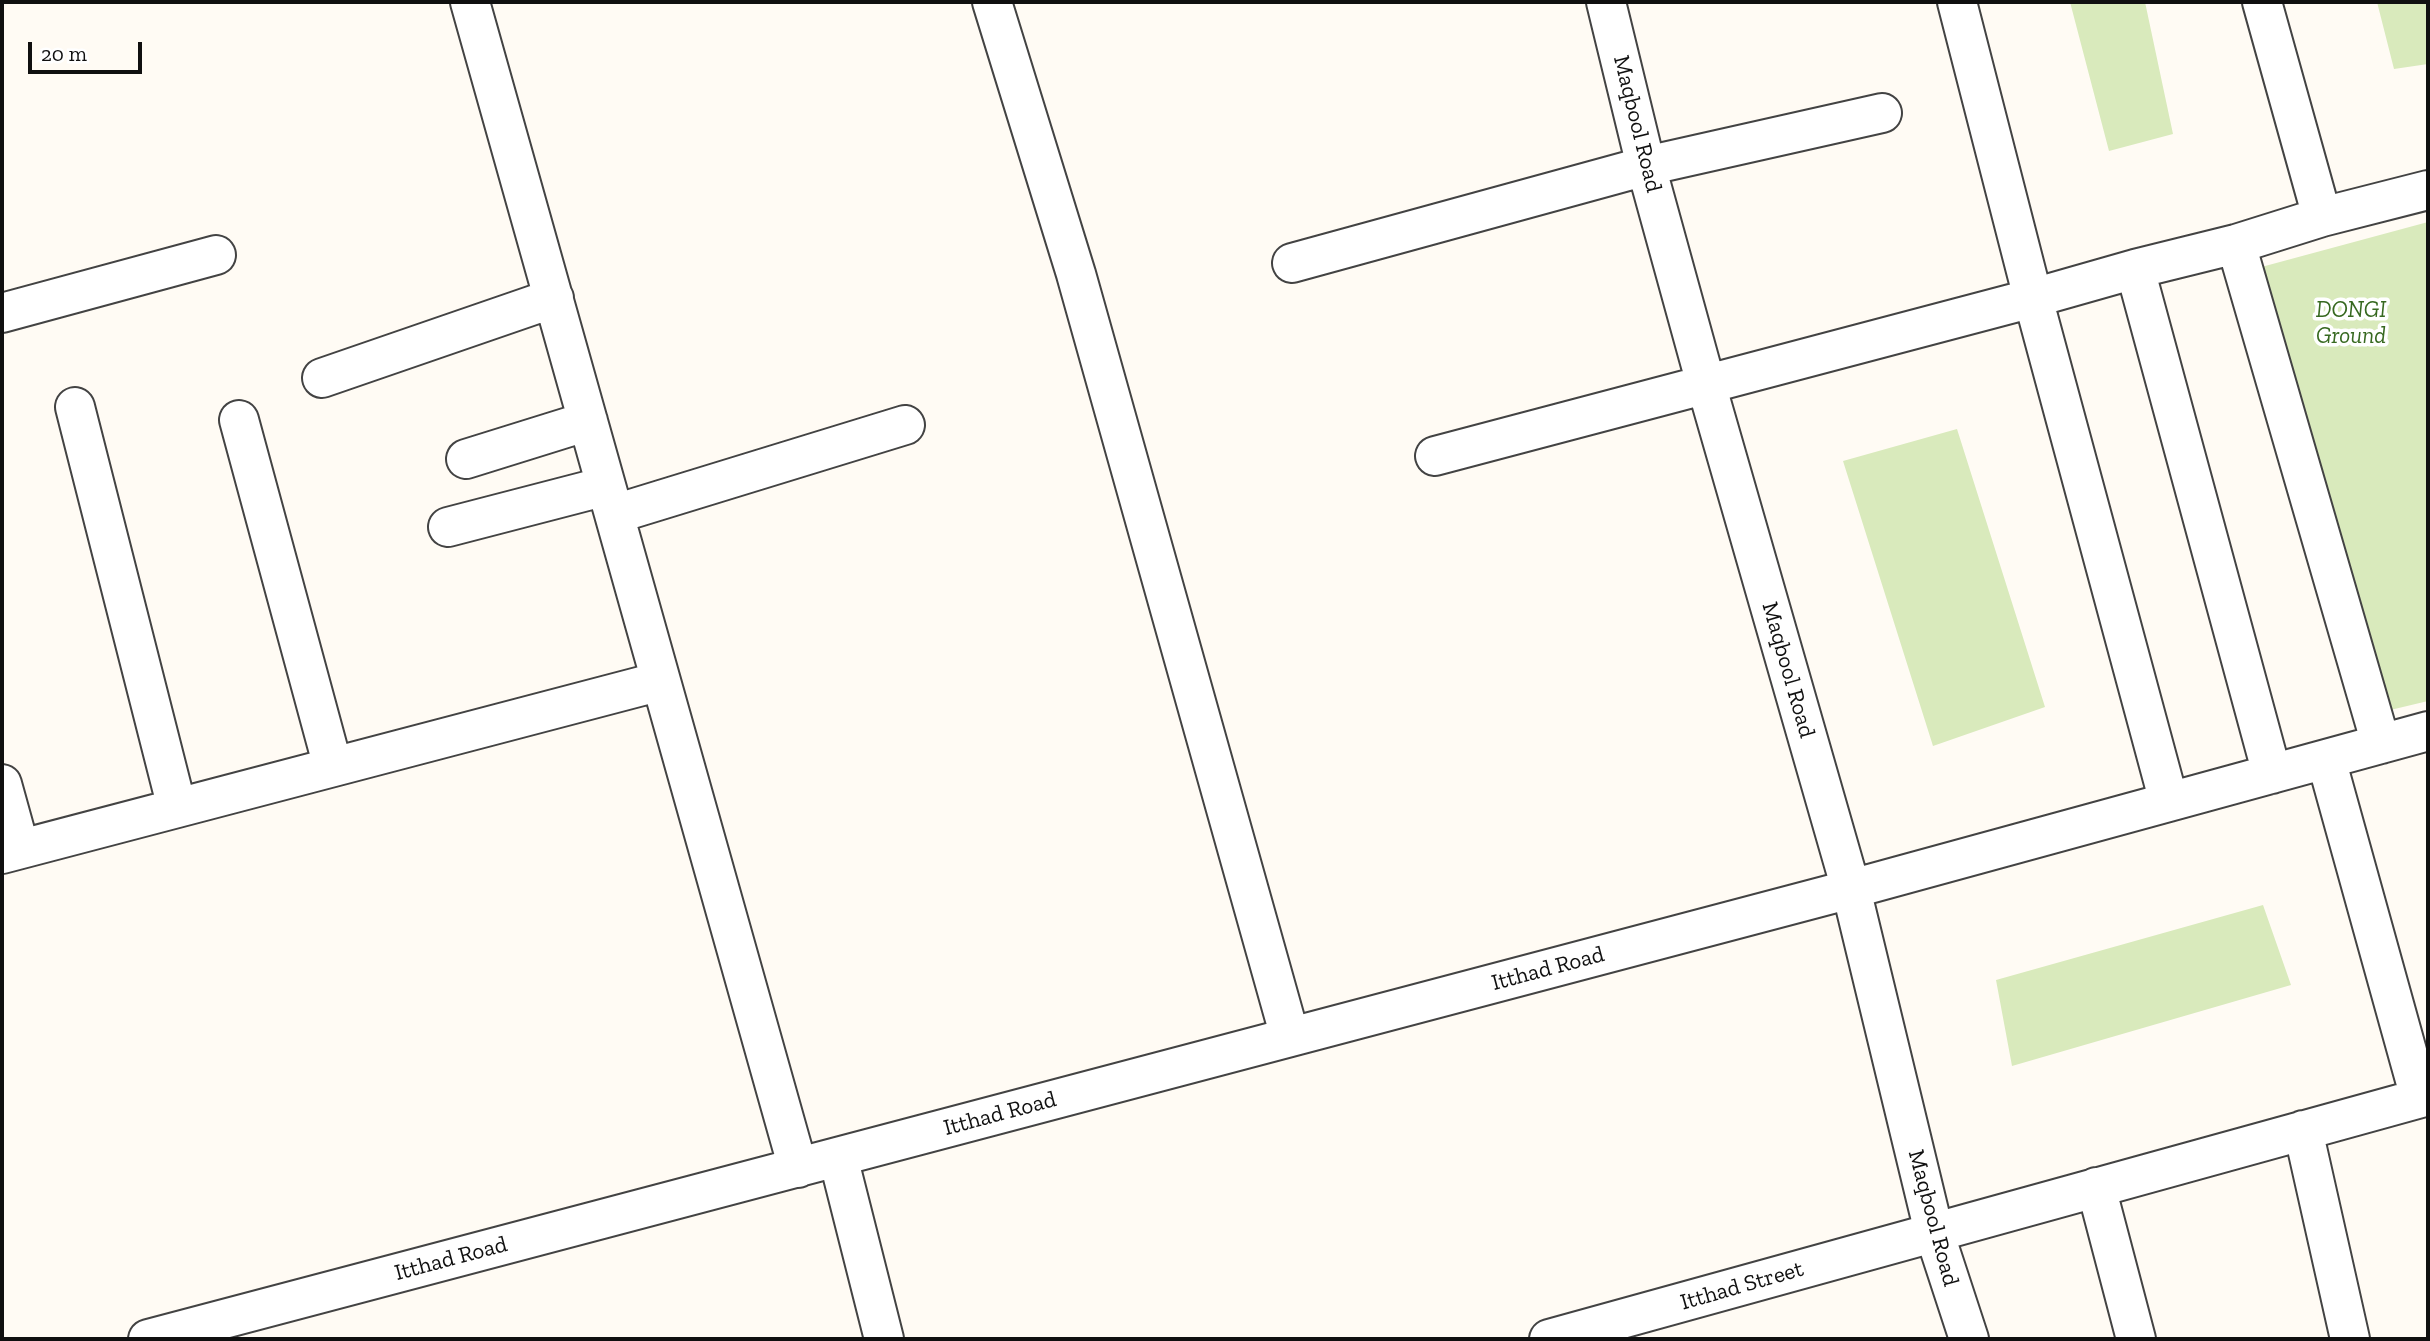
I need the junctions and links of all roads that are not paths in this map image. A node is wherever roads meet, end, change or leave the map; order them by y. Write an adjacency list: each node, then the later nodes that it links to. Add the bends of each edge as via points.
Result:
1 (470, 2): 14 (street)
2 (992, 2): 38 (street, via 1080,287)
3 (1606, 2): 7 (street, Maqbool Road)
4 (1957, 2): 15 (street)
5 (2262, 2): 9 (street)
6 (1882, 113): 7 (street)
7 (1646, 166): 12 (street); 18 (street, Maqbool Road)
8 (2428, 190): 9 (street)
9 (2322, 217): 10 (street)
10 (2236, 244): 13 (street); 29 (street)
11 (216, 256): 16 (street)
12 (1292, 263)
13 (2135, 269): 15 (street); 32 (street)
14 (554, 298): 17 (street); 21 (street)
15 (2033, 298): 18 (street); 34 (street)
16 (2, 313)
17 (322, 378)
18 (1706, 384): 23 (street); 37 (street, Maqbool Road)
19 (75, 407): 35 (street)
20 (239, 420): 31 (street)
21 (588, 421): 24 (street); 25 (street)
22 (905, 425): 25 (street)
23 (1435, 456)
24 (466, 459)
25 (610, 500): 26 (street); 27 (street)
26 (448, 527)
27 (661, 681): 31 (street); 42 (street)
28 (2428, 731): 29 (street, Itthad Road)
29 (2381, 744): 30 (street, Itthad Road)
30 (2326, 759): 32 (street, Itthad Road); 39 (street)
31 (333, 767): 35 (street)
32 (2272, 774): 34 (street, Itthad Road)
33 (2, 784): 36 (street)
34 (2169, 802): 37 (street, Itthad Road)
35 (177, 808): 36 (street)
36 (11, 851)
37 (1851, 889): 38 (street, Itthad Road); 44 (street, Maqbool Road)
38 (1290, 1037): 41 (street, Itthad Road)
39 (2424, 1097): 40 (street, Itthad Street)
40 (2302, 1130): 43 (street, Itthad Street); 50 (street)
41 (838, 1157): 42 (street, Itthad Road); 46 (street)
42 (798, 1168): 45 (street, Itthad Road)
43 (2096, 1187): 44 (street, Itthad Street); 49 (street)
44 (1934, 1232): 47 (street, Itthad Street); 48 (street, Maqbool Road)
45 (148, 1339)
46 (884, 1339)
47 (1549, 1339)
48 (1969, 1339)
49 (2136, 1339)
50 (2350, 1339)

